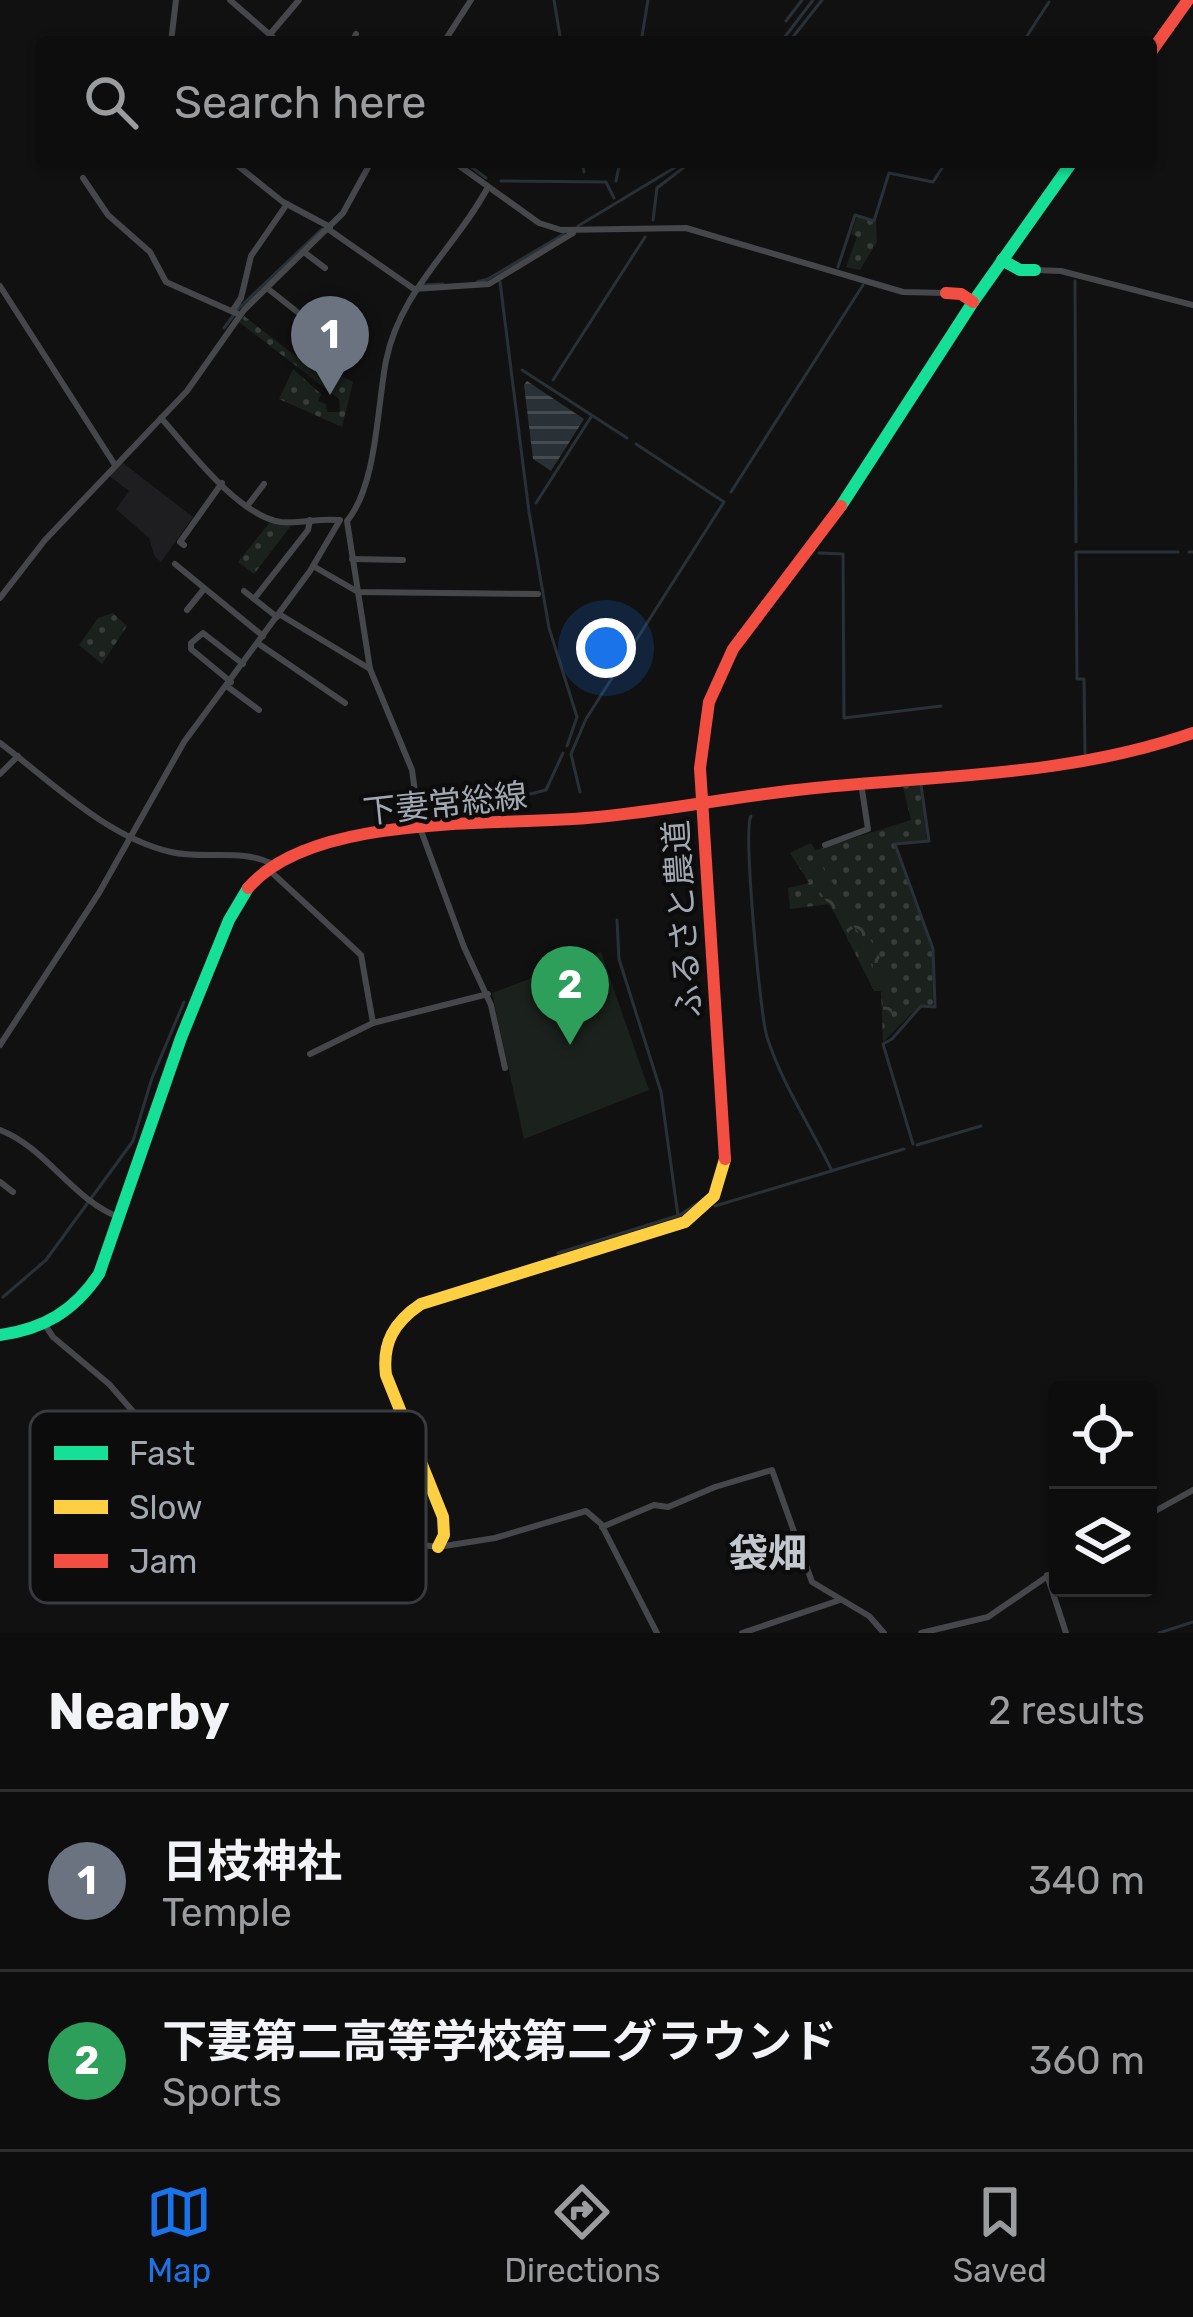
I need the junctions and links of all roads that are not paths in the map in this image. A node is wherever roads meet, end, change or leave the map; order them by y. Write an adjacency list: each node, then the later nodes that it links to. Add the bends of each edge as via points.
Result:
1 (176, 0): 6 (street)
2 (230, 0): 7 (street)
3 (299, 0): 8 (street)
4 (471, 0): 9 (street)
5 (1188, 0): 10 (street)
6 (172, 36)
7 (272, 36)
8 (277, 36)
9 (448, 36)
10 (1157, 44)
11 (241, 168): 17 (street)
12 (368, 168): 18 (street)
13 (462, 168): 16 (street)
14 (1068, 168): 21 (street, ふるさと農道)
15 (83, 178): 30 (street, via 166,282)
16 (488, 188): 19 (street, via 539,224); 26 (street)
17 (287, 204): 18 (street); 30 (street, via 251,256)
18 (329, 228): 20 (street); 26 (street)
19 (576, 232): 26 (street, via 489,284); 27 (street, via 686,228 904,292)
20 (303, 252): 22 (street); 25 (street)
21 (1002, 260): 23 (street); 28 (street, ふるさと農道)
22 (325, 268)
23 (1035, 270): 29 (street)
24 (0, 286): 33 (street)
25 (267, 288): 30 (street); 31 (street)
26 (414, 289): 38 (street, via 392,336 365,483)
27 (946, 292): 28 (street)
28 (973, 302): 63 (street, ふるさと農道, via 830,524 728,657 703,730)
29 (1193, 305)
30 (236, 312): 32 (street, via 194,383)
31 (315, 326)
32 (161, 418): 33 (street); 34 (street)
33 (115, 465): 48 (street)
34 (222, 483): 36 (street); 39 (street)
35 (264, 484): 36 (street)
36 (248, 506): 37 (street, via 280,522)
37 (310, 520): 38 (street); 49 (street)
38 (344, 520): 40 (street); 43 (street)
39 (184, 544)
40 (352, 559): 41 (street); 46 (street)
41 (403, 560)
42 (175, 564): 44 (street)
43 (313, 566): 46 (street); 51 (street)
44 (204, 589): 50 (street); 52 (street)
45 (244, 591): 49 (street)
46 (358, 592): 47 (street); 54 (street)
47 (538, 593)
48 (0, 598)
49 (254, 599): 51 (street)
50 (187, 610)
51 (278, 616): 52 (street); 54 (street)
52 (260, 640): 53 (street); 56 (street)
53 (244, 664): 55 (street); 55 (street, via 202,633 191,643)
54 (370, 669): 64 (street, via 412,770)
55 (229, 684): 57 (street); 65 (street)
56 (345, 703)
57 (259, 710)
58 (1193, 733): 62 (street, 下妻常総線, via 1117,758)
59 (0, 742): 60 (street)
60 (18, 756): 61 (street); 65 (street)
61 (0, 774)
62 (861, 783): 63 (street, 下妻常総線); 66 (street, via 868,830)
63 (702, 802): 64 (street, 下妻常総線); 80 (street, ふるさと農道, via 722,1182 690,1220 428,1301 397,1322 385,1368)
64 (419, 829): 67 (street, 下妻常総線, via 309,847); 68 (street)
65 (129, 834): 67 (street, via 167,852 258,858); 70 (street)
66 (825, 845)
67 (269, 866): 69 (street, via 361,956); 76 (street, via 237,905 184,1024)
68 (488, 994): 69 (street); 72 (street)
69 (374, 1023): 71 (street)
70 (0, 1046)
71 (310, 1054)
72 (505, 1068)
73 (0, 1130): 76 (street)
74 (0, 1182): 75 (street)
75 (13, 1192)
76 (121, 1218): 77 (street, via 92,1287)
77 (45, 1325): 78 (street); 79 (street)
78 (0, 1335)
79 (134, 1411)
80 (402, 1411)
81 (426, 1473): 86 (street, ふるさと農道, via 443,1517)
82 (1193, 1490): 83 (street)
83 (1157, 1510)
84 (602, 1527): 86 (street, via 579,1511); 88 (street, via 772,1470 812,1582); 89 (street)
85 (426, 1545): 86 (street)
86 (438, 1547)
87 (1047, 1575): 92 (street, via 988,1617); 93 (street)
88 (840, 1600): 90 (street); 91 (street)
89 (657, 1633)
90 (742, 1633)
91 (884, 1633)
92 (922, 1633)
93 (1066, 1633)

